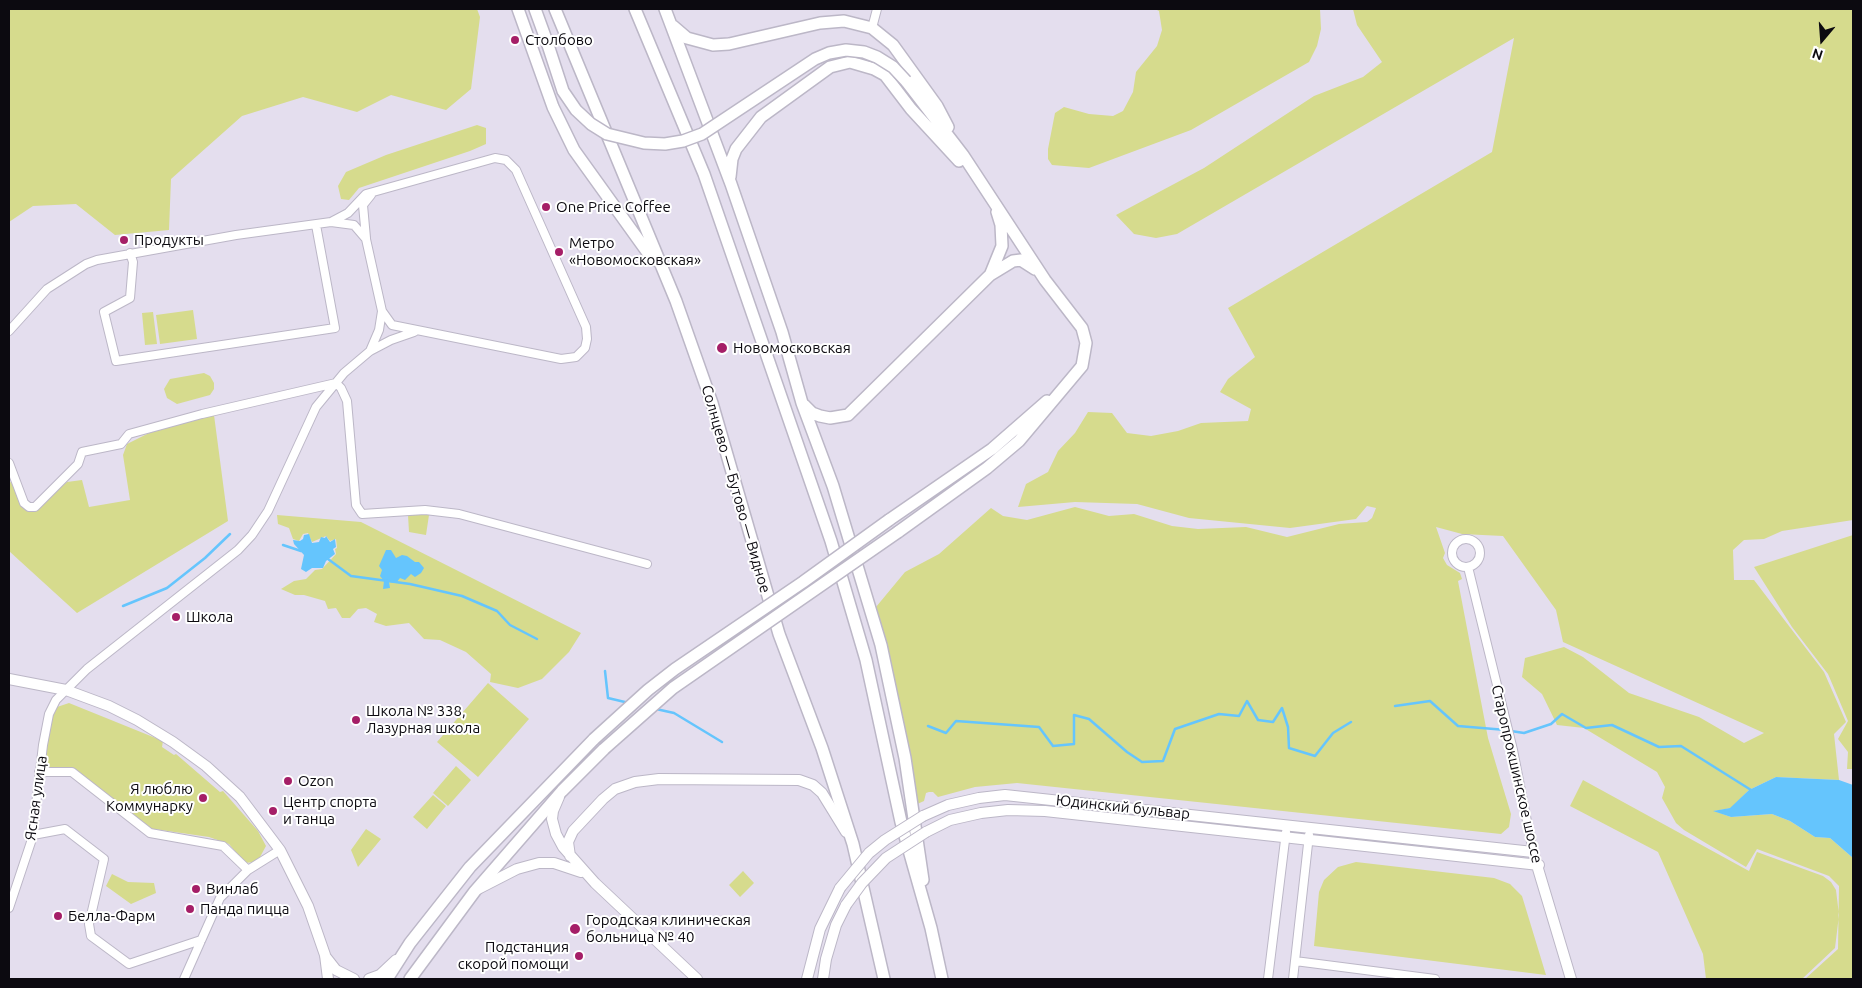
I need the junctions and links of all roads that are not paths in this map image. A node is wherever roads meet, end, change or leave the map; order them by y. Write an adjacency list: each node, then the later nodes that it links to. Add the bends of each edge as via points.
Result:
1 (518, 9): 20 (main road, via 553,107 574,150 645,247)
2 (535, 9): 9 (main road, bridge, via 563,90 576,110 607,134 644,144 683,141 702,134 815,59 846,50 871,54 893,67)
3 (555, 9): 20 (main road, Солнцево — Бутово — Видное)
4 (635, 9): 49 (main road, via 704,174 831,541 866,660 901,822)
5 (664, 9): 7 (main road)
6 (877, 9): 8 (street)
7 (672, 26): 8 (main road, via 686,38 713,45 820,23 844,21); 10 (main road)
8 (872, 28): 9 (main road, via 893,44 931,99)
9 (962, 155): 11 (main road)
10 (731, 184): 11 (main road, via 730,169 736,149 761,117 830,67 850,62 884,75 911,109); 27 (main road, via 782,332)
11 (985, 187): 13 (main road)
12 (379, 189): 14 (street, via 366,194 348,213); 16 (street, via 368,196 363,205); 23 (street, via 492,159 509,162 516,170 580,312 588,339 578,355 561,359)
13 (993, 198): 18 (main road); 19 (main road, via 1002,246)
14 (331, 222): 15 (street); 16 (street, via 354,225)
15 (316, 225): 17 (street); 17 (street, via 335,328 116,361 104,312 130,298 133,262)
16 (366, 239): 21 (street)
17 (130, 253): 22 (street, via 96,260 76,270 47,289)
18 (1042, 275): 19 (main road, via 1021,260 1013,261); 26 (main road, via 1082,328 1086,343 1082,366)
19 (990, 276): 27 (main road, via 848,415 820,416)
20 (676, 301): 40 (main road, Солнцево — Бутово — Видное, via 712,403 779,634 822,748)
21 (382, 311): 23 (street, via 392,325); 24 (street, via 379,330)
22 (9, 331)
23 (416, 331): 24 (street)
24 (370, 351): 25 (street, Ясная улица)
25 (336, 383): 28 (street, via 223,408 129,434 121,444 82,452 78,464 33,507 22,501); 29 (street, via 347,401 356,506 362,514 425,510 459,514); 32 (street, Ясная улица, via 316,407 268,511 252,535 238,550)
26 (1068, 385): 34 (main road, bridge, via 1011,448 898,532 673,688); 52 (main road, bridge, via 1004,440 641,696 594,739 470,866)
27 (802, 403): 49 (main road, via 834,486 881,645 905,758)
28 (9, 463)
29 (647, 564)
30 (1468, 567): 42 (street, Старопрокшинское шоссе, via 1513,750)
31 (9, 679): 32 (street)
32 (66, 690): 33 (street, Ясная улица, via 49,714); 41 (street, via 137,720 206,766 240,797)
33 (39, 772): 37 (street, Ясная улица); 45 (street, via 72,772 150,832 223,846)
34 (562, 791): 43 (street, via 553,811 553,827); 47 (main road)
35 (1287, 825): 36 (street, Юдинский бульвар); 38 (street); 61 (street, Юдинский бульвар, bridge, via 1005,795 948,805 923,816 885,840 869,853 840,888 820,929)
36 (1310, 828): 39 (street); 42 (street, Юдинский бульвар)
37 (33, 835): 48 (street, Ясная улица); 50 (street, via 66,829 104,859 89,924 91,936 129,964)
38 (1286, 837): 39 (street, Юдинский бульвар); 62 (street, Юдинский бульвар, bridge, via 1045,811 1008,810 950,820 886,858 862,883 846,905 834,933); 65 (street)
39 (1309, 840): 44 (street, Юдинский бульвар); 53 (street)
40 (853, 844): 43 (street, via 822,793 813,785 799,780 659,779 635,782 603,799 573,830 568,842); 63 (main road, Солнцево — Бутово — Видное)
41 (280, 850): 45 (street); 51 (street, via 308,906)
42 (1533, 852): 44 (street, Старопрокшинское шоссе)
43 (570, 856): 46 (street)
44 (1538, 865): 68 (street, Старопрокшинское шоссе)
45 (248, 870): 50 (street, via 220,898)
46 (587, 875): 47 (street, via 568,867 539,863 511,872); 60 (street)
47 (475, 890): 59 (main road)
48 (9, 908)
49 (931, 928): 64 (main road)
50 (201, 940): 54 (street)
51 (325, 955): 55 (street); 56 (street, via 336,970)
52 (401, 956): 57 (street, via 380,975); 58 (main road)
53 (1295, 961): 66 (street); 67 (street)
54 (184, 979)
55 (328, 979)
56 (354, 979)
57 (369, 979)
58 (387, 979)
59 (410, 979)
60 (697, 979)
61 (807, 979)
62 (823, 979)
63 (884, 979)
64 (942, 979)
65 (1268, 979)
66 (1293, 979)
67 (1435, 979)
68 (1571, 979)

